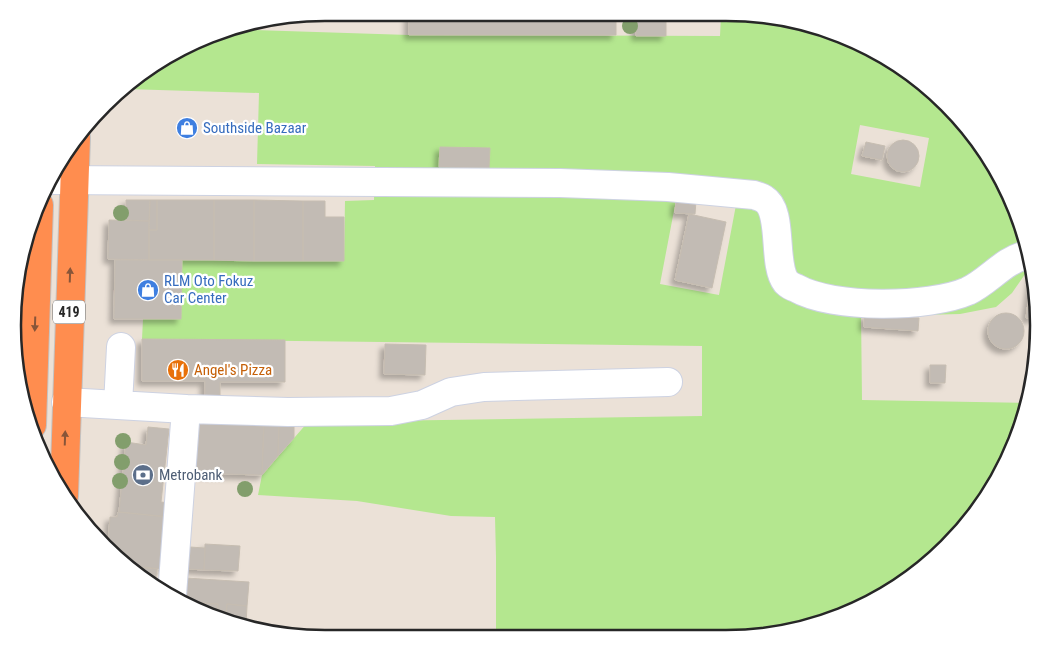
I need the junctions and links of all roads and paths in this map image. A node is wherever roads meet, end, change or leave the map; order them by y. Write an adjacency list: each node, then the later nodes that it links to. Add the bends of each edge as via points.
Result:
1 (69, 162): 2 (highway, 419)
2 (64, 180): 5 (street, via 568,183 754,195 766,199 772,210 781,271 786,282 810,295 844,301 904,304 950,297 985,282); 8 (highway, 419, one-way to 2)
3 (34, 241): 4 (highway, 419)
4 (31, 255): 9 (highway, 419, one-way to 9)
5 (1021, 256)
6 (121, 348): 10 (street)
7 (668, 382): 11 (street, via 484,386 452,392 422,405 391,411)
8 (66, 402): 10 (street); 12 (highway, 419, one-way to 8)
9 (32, 404)
10 (118, 405): 11 (street)
11 (186, 409): 13 (street)
12 (63, 479)
13 (172, 589)

